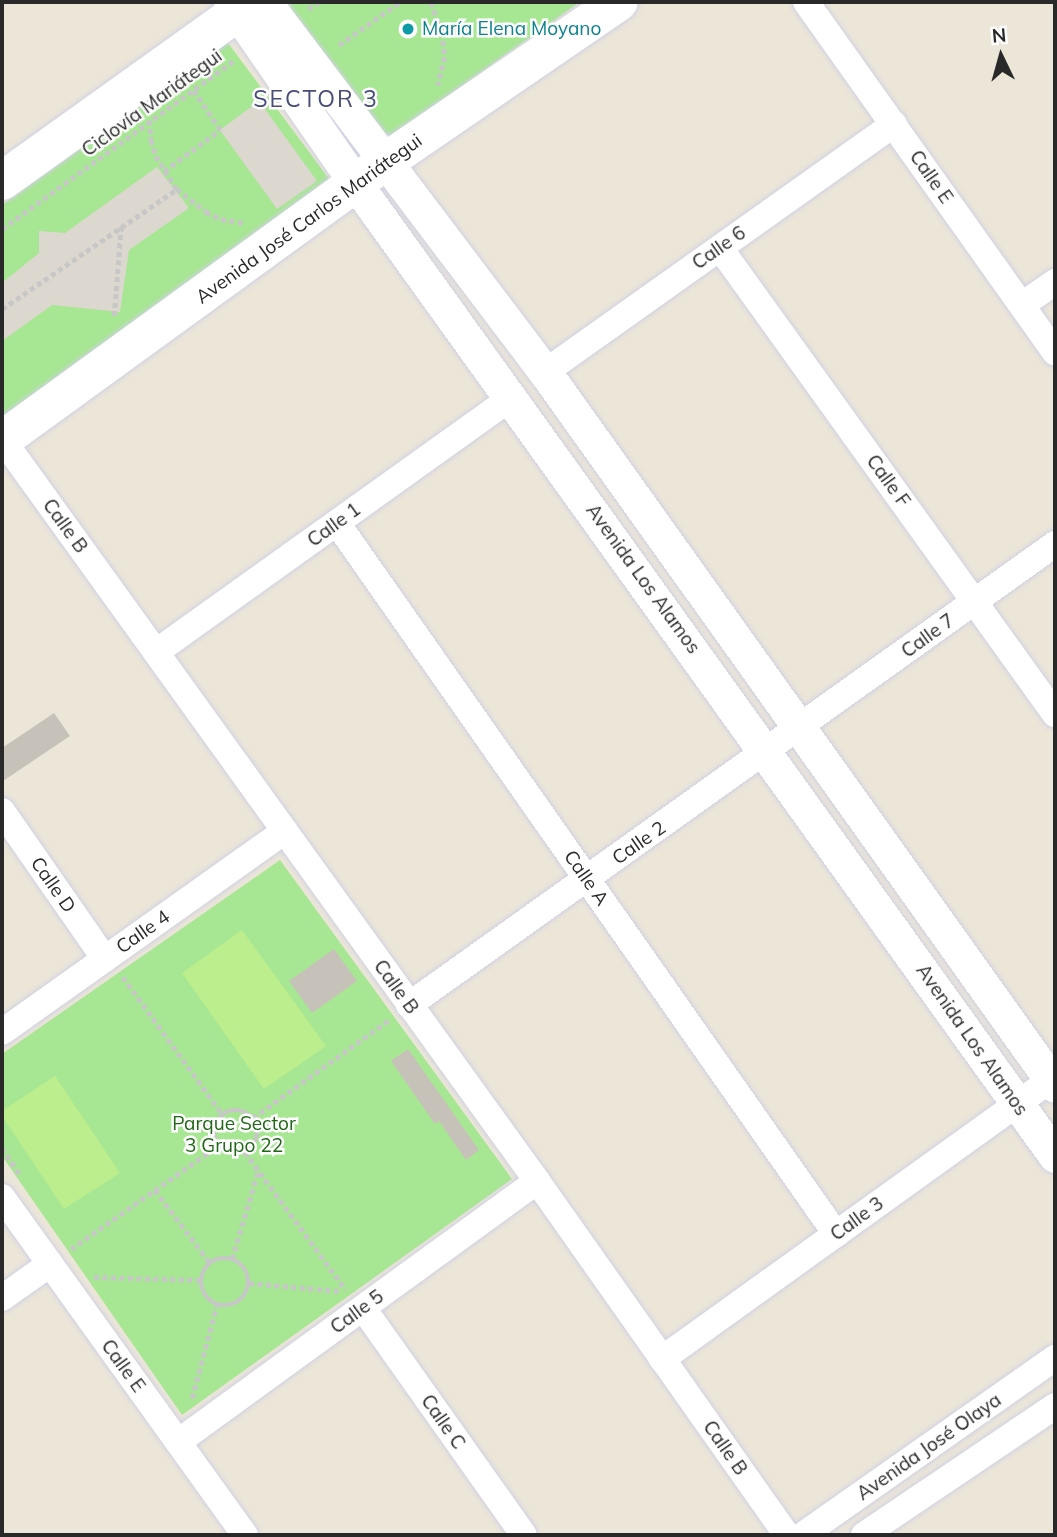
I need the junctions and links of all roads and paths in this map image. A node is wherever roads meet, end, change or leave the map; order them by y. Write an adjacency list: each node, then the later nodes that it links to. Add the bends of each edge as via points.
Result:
1 (319, 2): 6 (path, Ciclovía Mariátegui)
2 (400, 2): 7 (path)
3 (431, 2): 9 (path, via 445,57)
4 (619, 2): 15 (main road, Avenida José Carlos Mariátegui)
5 (806, 2): 13 (street, Calle E)
6 (255, 15): 10 (path, Ciclovía Mariátegui); 15 (street, Avenida Los Alamos); 16 (main road)
7 (339, 45)
8 (186, 80): 10 (path)
9 (436, 90)
10 (193, 91): 12 (path, Ciclovía Mariátegui); 14 (path, via 220,130)
11 (151, 115): 12 (path)
12 (150, 122): 14 (path); 20 (path, Ciclovía Mariátegui)
13 (894, 124): 21 (street, Calle 6); 23 (street, Calle E)
14 (163, 171): 17 (path)
15 (370, 173): 26 (main road, Avenida José Carlos Mariátegui); 27 (street, Avenida Los Alamos); 28 (street, Avenida Los Alamos)
16 (2, 180)
17 (177, 189): 18 (path, via 206,212); 19 (path)
18 (240, 223)
19 (121, 227): 24 (path); 26 (path)
20 (2, 229)
21 (720, 248): 27 (street, Calle 6); 32 (street, Calle F)
22 (1055, 282): 23 (street)
23 (1022, 305): 25 (street, Calle E)
24 (2, 309)
25 (1055, 352)
26 (111, 362): 29 (main road, Avenida José Carlos Mariátegui)
27 (545, 372): 35 (street, Avenida Los Alamos)
28 (512, 397): 30 (street, Calle 1); 36 (street, Avenida Los Alamos)
29 (2, 440): 33 (street, Calle B)
30 (337, 523): 33 (street, Calle 1); 39 (street, Calle A)
31 (1055, 544): 32 (street, Calle 7)
32 (975, 602): 34 (street, Calle F); 35 (street, Calle 7)
33 (156, 652): 38 (street, Calle B)
34 (1055, 713)
35 (800, 729): 36 (street, Calle 2); 46 (street, Avenida Los Alamos)
36 (767, 752): 39 (street, Calle 2); 47 (street, Avenida Los Alamos)
37 (2, 811): 41 (street, Calle D)
38 (285, 831): 41 (street, Calle 4); 43 (street, Calle B)
39 (587, 880): 43 (street, Calle 2); 59 (street, Calle A)
40 (133, 968): 41 (path)
41 (113, 973): 45 (street, Calle 4); 48 (path)
42 (383, 1008): 43 (path)
43 (400, 1012): 44 (path); 49 (path); 55 (street, Calle B)
44 (398, 1031)
45 (2, 1032)
46 (1054, 1081): 47 (street, Calle 3)
47 (1017, 1104): 53 (street, Avenida Los Alamos); 59 (street, Calle 3)
48 (223, 1115): 49 (path, via 239,1111); 50 (path, via 214,1131)
49 (253, 1118): 52 (path, via 257,1135)
50 (219, 1145): 52 (path, via 231,1153); 57 (path)
51 (2, 1148): 56 (path)
52 (246, 1152): 54 (path)
53 (1055, 1156)
54 (259, 1170): 63 (path); 69 (path)
55 (537, 1181): 69 (street, Calle 5); 74 (street, Calle B)
56 (25, 1182)
57 (155, 1190): 61 (path); 64 (path)
58 (2, 1197): 65 (street, Calle E)
59 (836, 1234): 74 (street, Calle 3)
60 (64, 1237): 61 (path)
61 (72, 1248): 62 (path); 65 (path)
62 (78, 1258)
63 (232, 1259): 64 (path); 67 (path, via 245,1268)
64 (210, 1263): 66 (path)
65 (50, 1264): 70 (street); 76 (street, Calle E)
66 (201, 1280): 68 (path, via 91,1276); 72 (path, via 207,1298)
67 (249, 1283): 69 (path); 72 (path, via 237,1303)
68 (99, 1288)
69 (356, 1295): 71 (path); 76 (street, Calle 5); 78 (street, Calle C)
70 (2, 1298)
71 (337, 1300)
72 (217, 1304): 76 (path)
73 (1055, 1358): 80 (street, Avenida José Olaya)
74 (662, 1359): 79 (street, Calle B)
75 (1055, 1406): 81 (street, Avenida José Olaya)
76 (178, 1442): 77 (street, Calle E)
77 (245, 1535)
78 (524, 1535)
79 (787, 1535)
80 (803, 1535)
81 (864, 1535)

